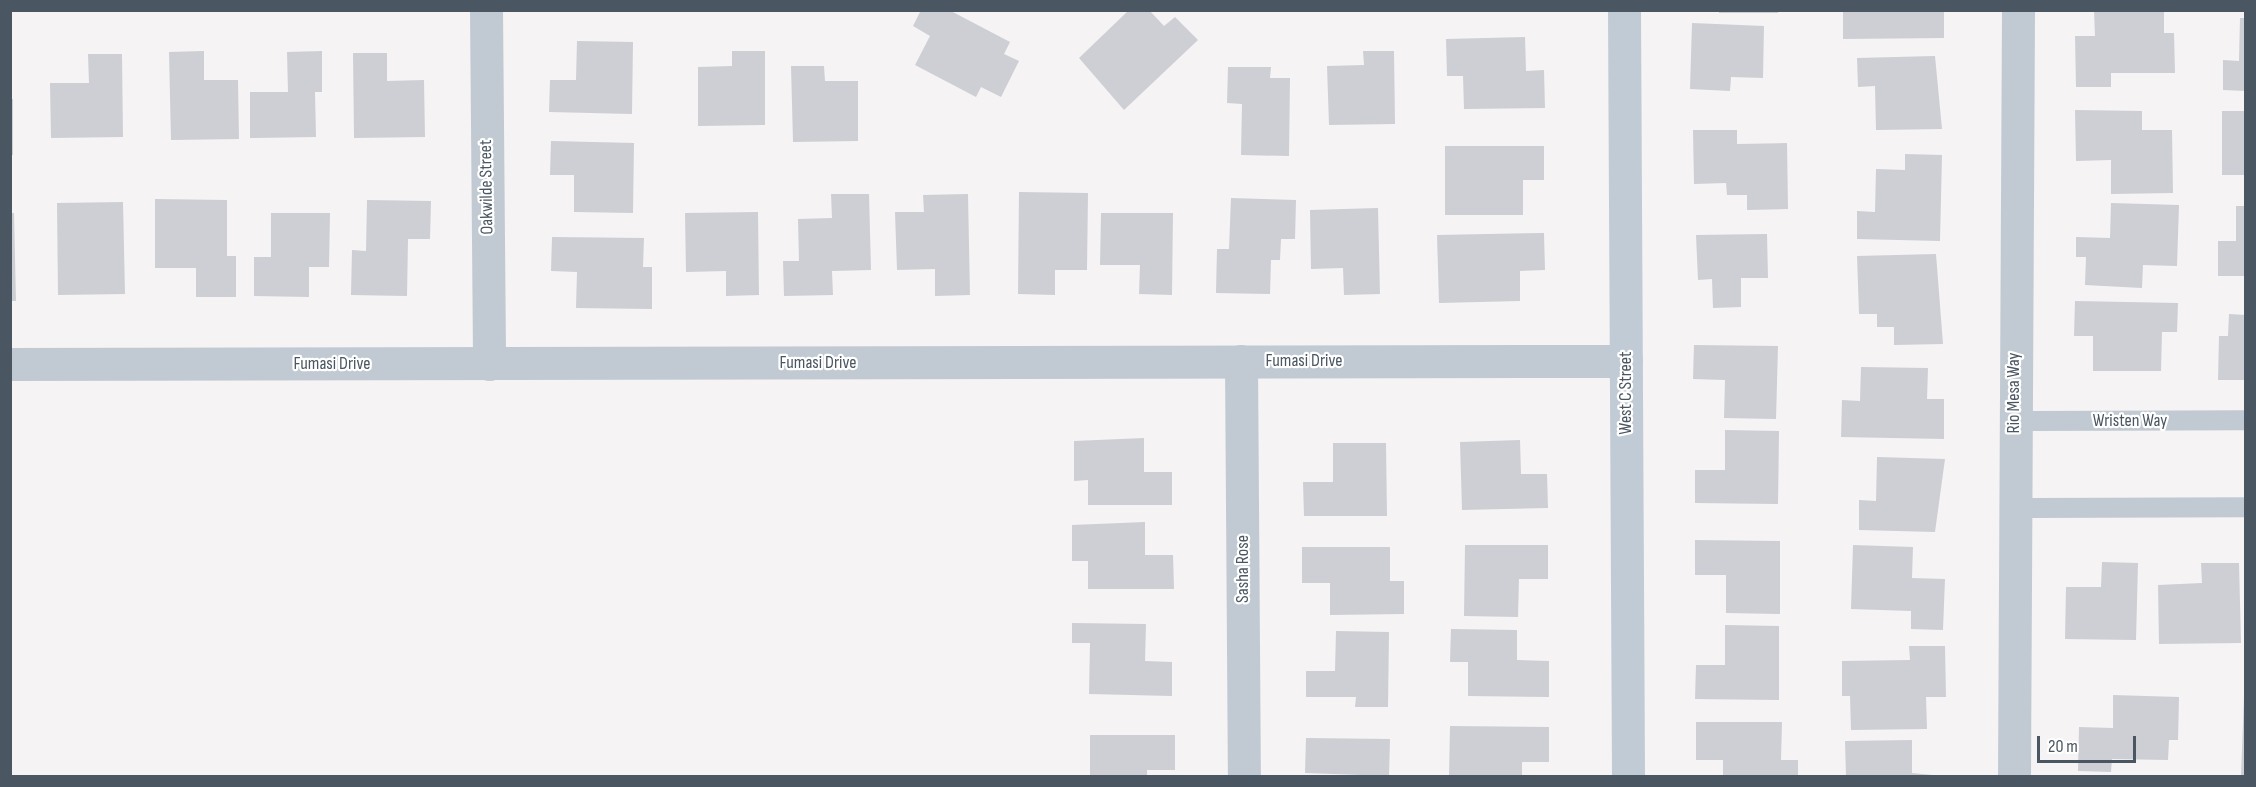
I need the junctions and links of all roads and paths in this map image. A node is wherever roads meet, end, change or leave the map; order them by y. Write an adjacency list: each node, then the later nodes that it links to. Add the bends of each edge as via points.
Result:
1 (486, 10): 7 (street, Oakwilde Street)
2 (1624, 10): 4 (street, West C Street)
3 (2018, 10): 9 (street, Rio Mesa Way)
4 (1626, 361): 5 (street, Fumasi Drive); 13 (street, West C Street)
5 (1241, 362): 7 (street, Fumasi Drive); 12 (street, Sasha Rose)
6 (10, 364): 7 (street, Fumasi Drive)
7 (489, 364)
8 (2246, 420): 9 (lane, Wristen Way)
9 (2014, 421): 11 (street, Rio Mesa Way)
10 (2246, 507): 11 (lane)
11 (2014, 508): 14 (street, Rio Mesa Way)
12 (1244, 777)
13 (1628, 777)
14 (2014, 777)

